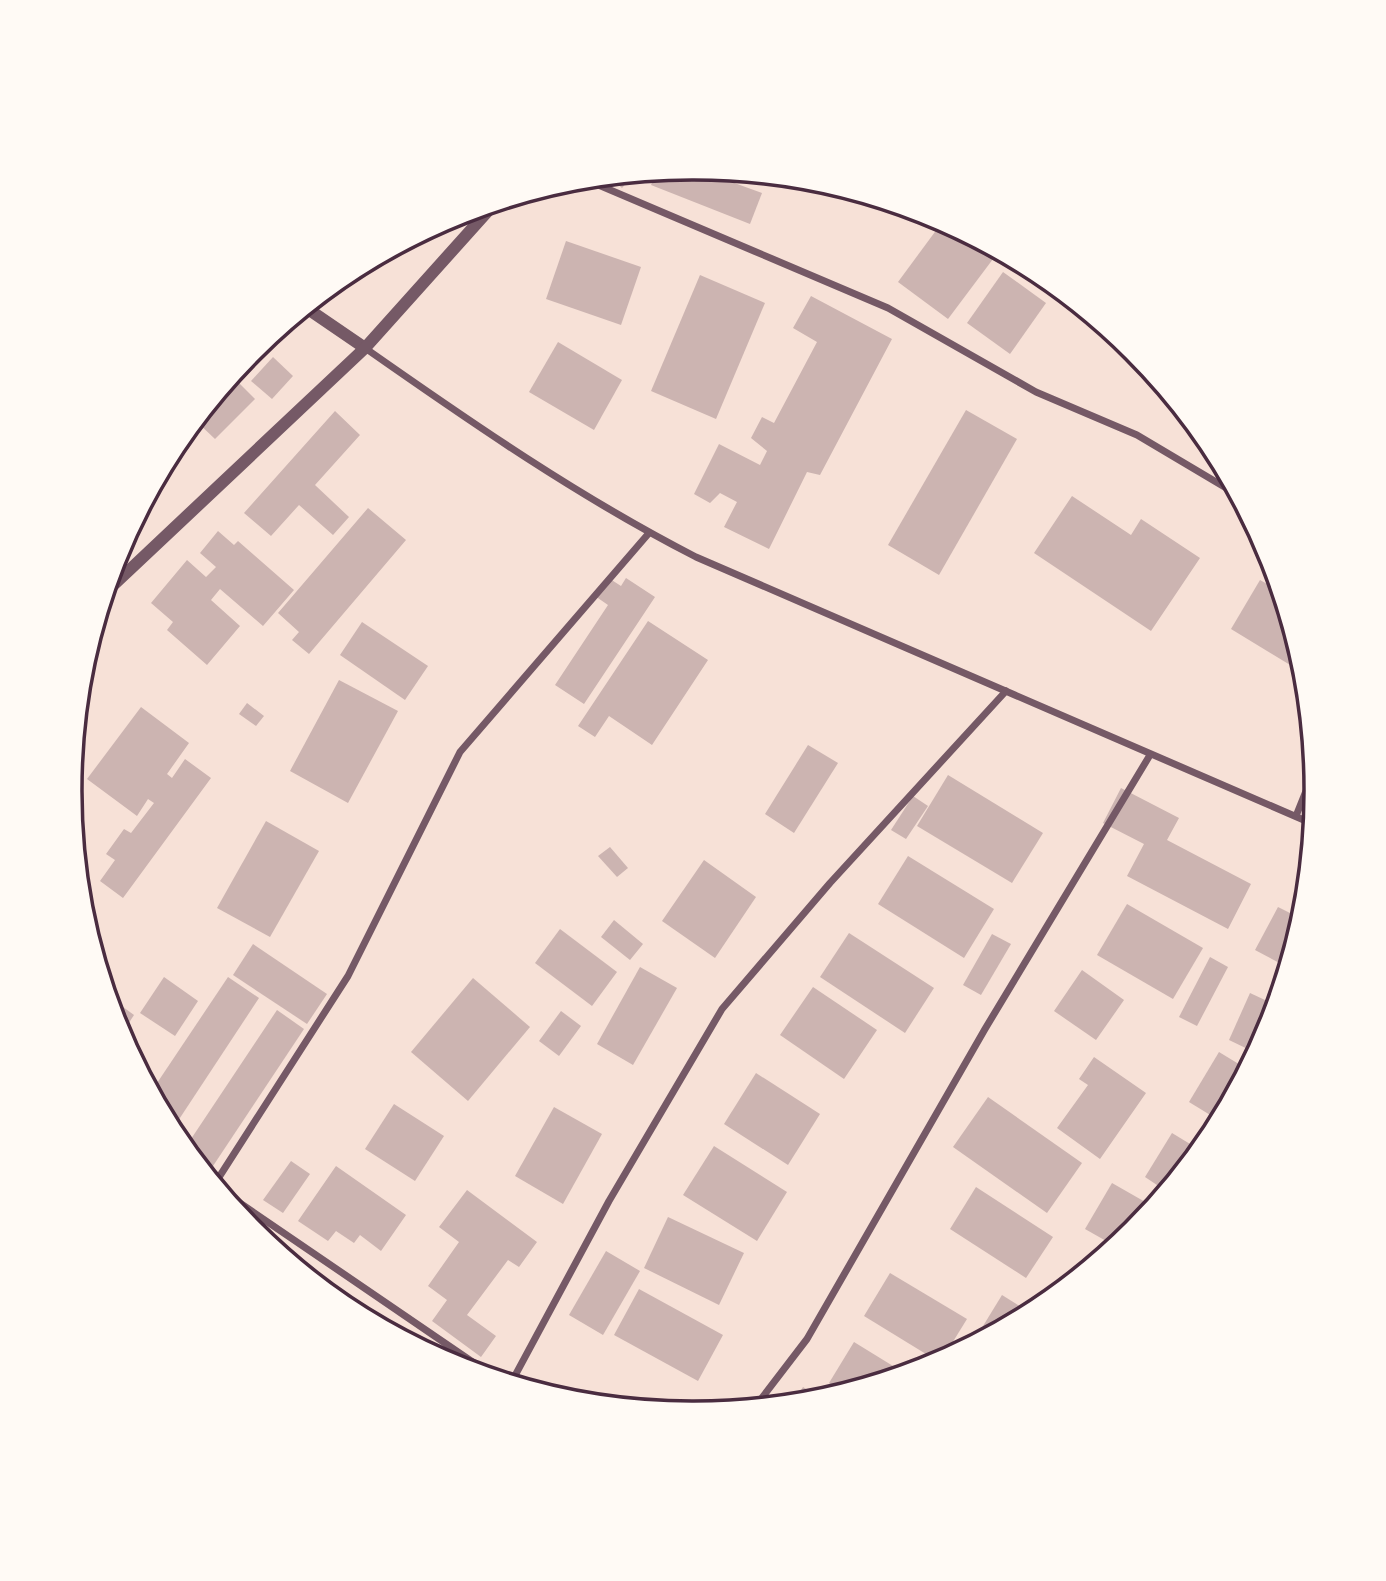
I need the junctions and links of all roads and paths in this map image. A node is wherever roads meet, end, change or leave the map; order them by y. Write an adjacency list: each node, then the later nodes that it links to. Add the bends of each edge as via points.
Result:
1 (602, 187): 5 (street, via 888,308 1036,392 1137,435)
2 (482, 217): 4 (street)
3 (313, 312): 4 (street)
4 (365, 348): 6 (street, via 525,459); 7 (street)
5 (1222, 486)
6 (649, 533): 8 (street); 13 (street, via 460,752 348,976)
7 (121, 578)
8 (1006, 691): 9 (street); 16 (street, via 722,1009 609,1201)
9 (1150, 755): 11 (street); 17 (street, via 985,1029 807,1339)
10 (1304, 797): 11 (street)
11 (1296, 816): 12 (street)
12 (1303, 819)
13 (220, 1177)
14 (247, 1207): 15 (street)
15 (467, 1358)
16 (516, 1374)
17 (763, 1397)

